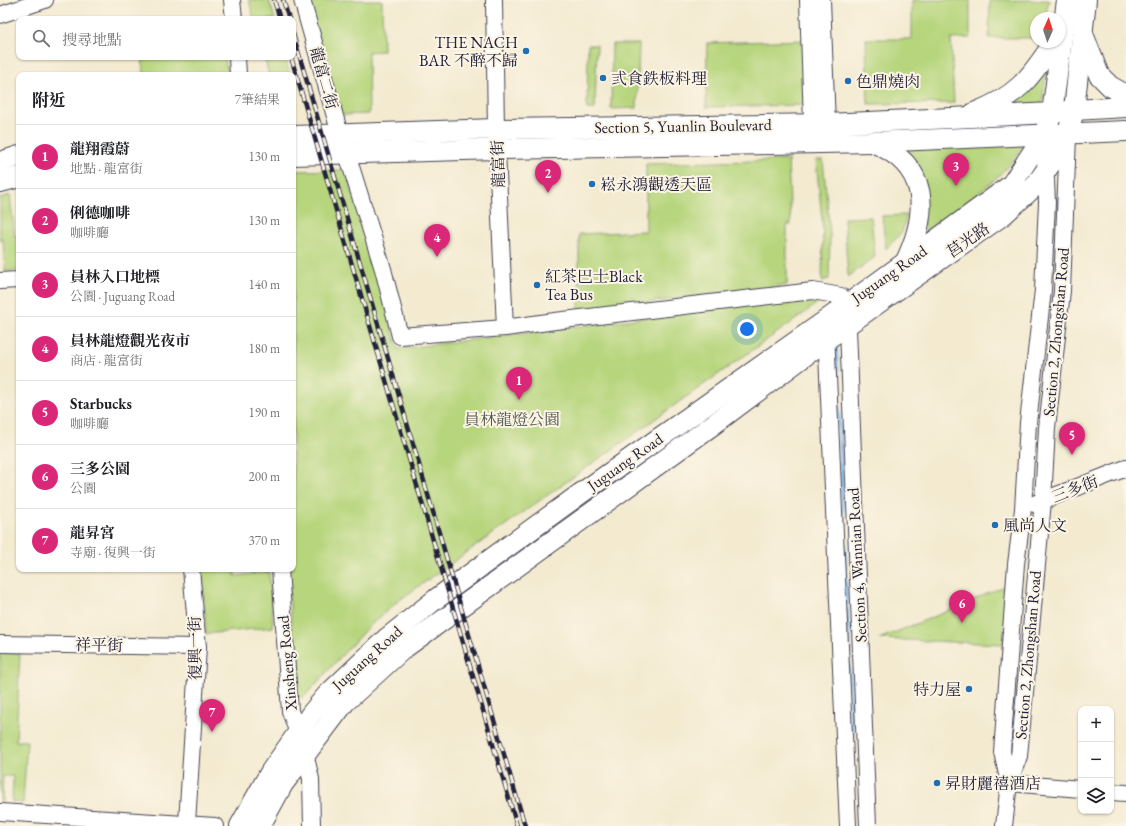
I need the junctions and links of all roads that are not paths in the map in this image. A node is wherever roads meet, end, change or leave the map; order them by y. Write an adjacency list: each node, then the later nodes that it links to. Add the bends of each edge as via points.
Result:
1 (45, 0): 9 (street)
2 (232, 0): 10 (street)
3 (302, 0): 28 (street, 龍富二街)
4 (494, 0): 25 (street, 龍富街)
5 (808, 0): 24 (street)
6 (822, 0): 24 (street)
7 (1067, 0): 11 (main road, Section 2, Zhongshan Road)
8 (1086, 0): 12 (main road, Section 2, Zhongshan Road)
9 (0, 15)
10 (234, 16)
11 (1066, 16)
12 (1066, 31)
13 (1066, 34): 19 (main road, via 1099,75 1110,86)
14 (1066, 42): 21 (main road, Section 2, Zhongshan Road)
15 (1053, 48): 23 (main road, via 1015,92 980,111)
16 (1063, 48): 22 (main road, Section 2, Zhongshan Road)
17 (237, 60): 18 (street)
18 (238, 72)
19 (1126, 95)
20 (1126, 107): 21 (main road, Section 5, Yuanlin Boulevard)
21 (1074, 110): 22 (main road, Section 5, Yuanlin Boulevard); 27 (main road, Section 2, Zhongshan Road)
22 (1052, 113): 23 (main road, Section 5, Yuanlin Boulevard); 29 (main road, Section 2, Zhongshan Road)
23 (943, 119): 24 (main road, Section 5, Yuanlin Boulevard)
24 (820, 124): 25 (main road, Section 5, Yuanlin Boulevard)
25 (496, 129): 28 (main road, Section 5, Yuanlin Boulevard); 32 (street, 龍富街)
26 (1126, 131): 27 (main road, Section 5, Yuanlin Boulevard)
27 (1068, 133): 29 (main road, Section 5, Yuanlin Boulevard); 37 (main road, 莒光路, via 1061,150); 48 (street, Section 2, Zhongshan Road, via 1062,291 1047,428)
28 (340, 134): 30 (main road, Section 5, Yuanlin Boulevard)
29 (1044, 135): 31 (main road, Section 5, Yuanlin Boulevard); 37 (street, Section 2, Zhongshan Road); 40 (main road, Juguang Road, via 1011,185)
30 (296, 136)
31 (872, 142): 32 (main road, Section 5, Yuanlin Boulevard); 40 (main road, via 886,147 903,162 914,176 920,193 920,223 917,238)
32 (497, 149): 33 (main road, Section 5, Yuanlin Boulevard); 45 (street, 龍富街)
33 (347, 154): 34 (main road, Section 5, Yuanlin Boulevard); 45 (street, via 383,269 400,336)
34 (296, 155)
35 (16, 157): 36 (main road)
36 (0, 162)
37 (1047, 171): 44 (main road, 莒光路, via 1035,186 1003,215); 49 (street, Section 2, Zhongshan Road, via 1043,290 1028,423)
38 (16, 178): 39 (main road)
39 (0, 182)
40 (906, 263): 43 (main road, Juguang Road)
41 (16, 280): 42 (street)
42 (0, 281)
43 (847, 304): 44 (street, Section 4, Wannian Road); 45 (street, via 841,296 813,291); 46 (main road, Juguang Road)
44 (847, 326): 46 (main road, 莒光路); 67 (street, Section 4, Wannian Road)
45 (505, 328)
46 (826, 331): 54 (main road, Juguang Road, via 586,489 430,604 387,638 327,695); 55 (main road, Juguang Road, via 714,424 403,649 344,702); 66 (street, Section 4, Wannian Road)
47 (1126, 468): 48 (street, 三多街)
48 (1043, 501): 49 (street, 三多街); 56 (street, Section 2, Zhongshan Road, via 1019,756)
49 (1023, 509): 56 (street, Section 2, Zhongshan Road, via 1016,564 1002,752)
50 (191, 572): 53 (street, 復興一街)
51 (280, 572): 54 (street, Xinsheng Road, via 290,711)
52 (0, 644): 53 (street, 祥平街)
53 (198, 647): 61 (street, 復興一街)
54 (297, 733): 55 (street, Xinsheng Road); 63 (main road, Juguang Road, via 271,771)
55 (305, 753): 64 (main road, Juguang Road, via 283,784); 65 (street, Xinsheng Road, via 311,779)
56 (1009, 783): 57 (street); 68 (street, Section 2, Zhongshan Road)
57 (1078, 789)
58 (1114, 792): 59 (street)
59 (1126, 793)
60 (0, 812): 61 (street)
61 (187, 823): 62 (street)
62 (215, 826)
63 (240, 826)
64 (260, 826)
65 (312, 826)
66 (848, 826)
67 (868, 826)
68 (1004, 826)

